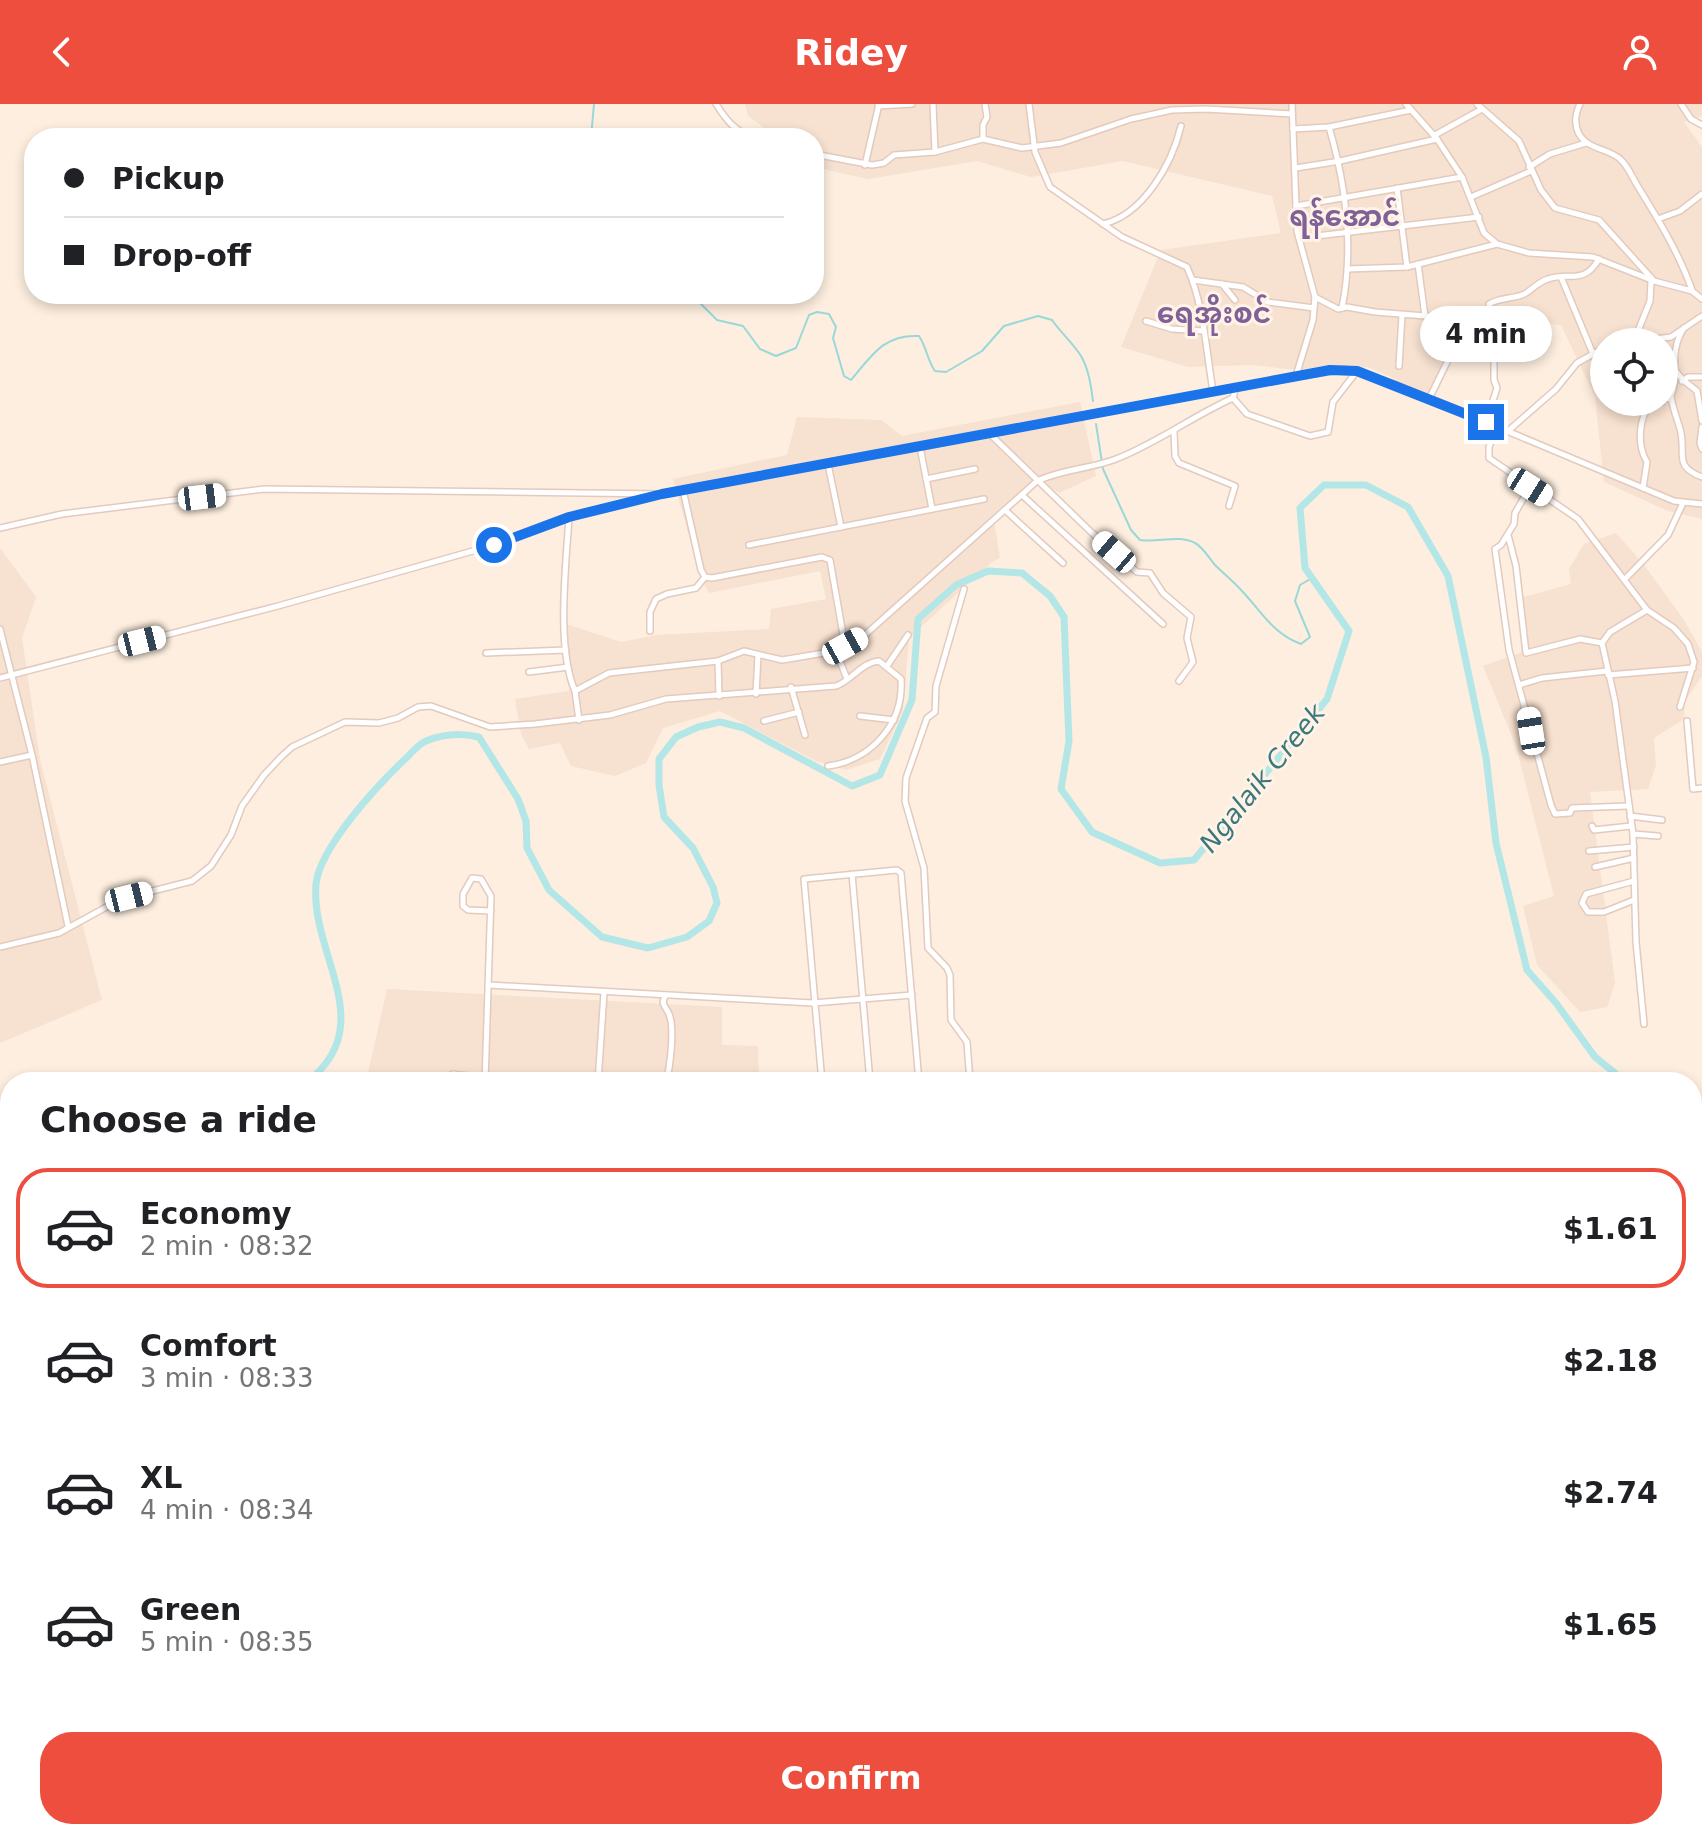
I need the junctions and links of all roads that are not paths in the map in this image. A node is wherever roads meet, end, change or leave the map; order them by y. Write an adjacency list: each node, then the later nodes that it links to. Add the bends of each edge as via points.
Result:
1 (716, 104): 19 (street)
2 (912, 104): 11 (street)
3 (933, 104): 25 (street)
4 (985, 104): 22 (street)
5 (1029, 104): 24 (street)
6 (1292, 104): 15 (street)
7 (1406, 104): 14 (street)
8 (1477, 104): 13 (street)
9 (1580, 104): 23 (street, via 1576,126)
10 (1681, 104): 16 (street)
11 (879, 105): 28 (street)
12 (1196, 106): 15 (street); 24 (street)
13 (1482, 109): 21 (street); 30 (street, via 1519,141)
14 (1411, 110): 18 (street); 21 (street)
15 (1292, 114): 20 (street)
16 (1702, 125)
17 (1181, 126): 39 (street, via 1145,196 1119,220)
18 (1329, 127): 20 (street); 27 (street)
19 (734, 128)
20 (1293, 129): 29 (street)
21 (1436, 137): 27 (street); 31 (street)
22 (983, 139): 24 (street); 25 (street)
23 (1586, 143): 30 (street, via 1550,154); 38 (street, via 1620,158)
24 (1034, 147): 39 (street, via 1050,187)
25 (935, 152): 28 (street, via 894,155 884,163)
26 (824, 156): 28 (street)
27 (1340, 161): 29 (street); 35 (street)
28 (865, 165)
29 (1296, 168): 36 (street)
30 (1530, 169): 34 (street); 50 (street, via 1555,208 1605,224)
31 (1462, 177): 32 (street); 34 (street)
32 (1397, 188): 35 (street); 40 (street)
33 (1702, 194): 38 (street)
34 (1471, 197): 37 (street)
35 (1342, 198): 36 (street); 41 (street)
36 (1296, 206): 42 (street)
37 (1479, 217): 40 (street); 43 (street, via 1484,233)
38 (1658, 219): 52 (street)
39 (1102, 224): 49 (street, via 1185,265)
40 (1401, 224): 41 (street); 46 (street)
41 (1347, 230): 42 (street); 47 (street)
42 (1299, 238): 53 (street)
43 (1497, 244): 44 (street, via 1529,253); 45 (street)
44 (1599, 259): 48 (street, via 1582,276); 50 (street)
45 (1418, 264): 46 (street); 59 (street)
46 (1407, 267): 47 (street)
47 (1347, 269): 57 (street)
48 (1561, 277): 65 (street, via 1489,304); 70 (street)
49 (1193, 280): 51 (street); 66 (street)
50 (1652, 280): 52 (street); 63 (street)
51 (1221, 283): 55 (street); 56 (street, via 1243,287 1268,302)
52 (1692, 291): 54 (street)
53 (1315, 297): 56 (street); 57 (street)
54 (1702, 299)
55 (1235, 300)
56 (1314, 308): 75 (street)
57 (1342, 308): 58 (street)
58 (1402, 315): 59 (street); 72 (street)
59 (1425, 316): 68 (street, via 1451,318)
60 (1702, 316): 64 (street)
61 (1146, 321): 66 (street)
62 (1528, 322): 65 (street)
63 (1639, 328)
64 (1684, 328): 67 (street); 69 (street)
65 (1494, 330): 68 (street); 88 (street, via 1497,388)
66 (1204, 331): 82 (street)
67 (1678, 331)
68 (1464, 339): 84 (street, via 1455,345)
69 (1678, 339)
70 (1590, 347)
71 (1590, 356): 92 (street)
72 (1399, 366)
73 (1357, 371): 75 (street); 83 (street, via 1333,402 1331,425 1321,435 1247,414); 84 (street)
74 (1678, 374): 77 (street)
75 (1296, 376): 79 (street)
76 (1700, 377): 77 (street); 81 (street)
77 (1683, 380): 78 (street); 81 (street)
78 (1678, 384)
79 (1236, 387): 82 (street); 83 (street)
80 (1678, 387): 81 (street)
81 (1692, 387): 87 (street)
82 (1213, 391): 93 (street)
83 (1233, 398): 91 (street)
84 (1429, 399): 88 (street)
85 (1644, 416): 98 (street)
86 (1675, 416): 99 (street, via 1683,464)
87 (1702, 421)
88 (1486, 422): 89 (street)
89 (1497, 427): 92 (street); 103 (street, via 1489,458)
90 (1702, 427): 95 (street)
91 (1174, 430): 101 (street, via 1109,461); 111 (street, via 1179,463 1235,486)
92 (1508, 431): 102 (street)
93 (990, 434): 94 (street); 101 (street)
94 (920, 447): 96 (street); 100 (street)
95 (1702, 449)
96 (828, 464): 105 (street); 115 (street)
97 (975, 469): 100 (street)
98 (1644, 473): 102 (street); 104 (street)
99 (1702, 477)
100 (926, 479): 112 (street)
101 (1037, 481): 107 (street); 144 (street, via 1137,572 1150,573 1163,593 1191,617 1187,638 1193,662)
102 (1632, 483): 104 (street)
103 (1530, 487): 117 (street); 121 (street, via 1578,519)
104 (1643, 488): 109 (street)
105 (683, 490): 106 (street); 120 (street)
106 (662, 494): 114 (street); 116 (street, via 264,489 62,514)
107 (1022, 495): 113 (street); 124 (street)
108 (984, 499): 112 (street)
109 (1683, 503): 110 (street); 121 (street, via 1668,535)
110 (1702, 504)
111 (1229, 506)
112 (932, 509): 115 (street)
113 (1005, 510): 119 (street); 130 (street, via 866,634)
114 (569, 517): 131 (street); 141 (street, via 494,545)
115 (841, 527): 118 (street)
116 (0, 528)
117 (1507, 533): 128 (street, via 1526,653 1580,639); 145 (street, via 1495,549)
118 (749, 545)
119 (1063, 563)
120 (705, 577): 126 (street, via 696,588 656,599); 130 (street, via 822,557 830,560)
121 (1625, 579): 123 (street)
122 (964, 589): 192 (street, via 936,686 935,712 927,718 906,778 905,801 924,868 928,948 950,975 951,1020 967,1042)
123 (1647, 610): 128 (street, via 1610,632); 138 (street, via 1688,644)
124 (1163, 624)
125 (0, 629): 129 (street)
126 (650, 631)
127 (908, 635): 136 (street)
128 (1602, 643): 140 (street)
129 (2, 645): 141 (street)
130 (845, 646): 132 (street)
131 (566, 650): 133 (street); 137 (street)
132 (836, 651): 134 (street, via 782,660); 143 (street)
133 (486, 653)
134 (758, 655): 135 (street, via 744,651); 148 (street)
135 (718, 661): 147 (street, via 609,673); 149 (street)
136 (887, 666): 143 (street, via 872,661); 154 (street, via 901,679)
137 (568, 667): 139 (street); 147 (street)
138 (1693, 668): 140 (street); 150 (street)
139 (529, 672)
140 (1608, 673): 145 (street); 162 (street)
141 (11, 675): 142 (street); 158 (street)
142 (0, 678)
143 (847, 679): 146 (street, via 836,686)
144 (1179, 681)
145 (1519, 685): 162 (street, via 1555,814 1570,813 1572,808)
146 (791, 687): 148 (street); 151 (street)
147 (575, 691): 153 (street)
148 (756, 694): 149 (street)
149 (719, 696): 153 (street, via 666,699)
150 (1680, 707)
151 (799, 712): 155 (street); 157 (street)
152 (860, 716): 154 (street)
153 (579, 720): 177 (street, via 490,727 431,706 389,721 345,722 327,729 292,747 264,775 211,866 192,881 121,899)
154 (894, 720): 160 (street, via 867,751)
155 (764, 721)
156 (1687, 721): 161 (street, via 1693,789)
157 (805, 735)
158 (32, 755): 159 (street); 177 (street)
159 (0, 762)
160 (828, 766)
161 (1702, 788)
162 (1629, 806): 163 (street)
163 (1630, 816): 164 (street); 166 (street)
164 (1662, 820)
165 (1592, 826): 166 (street)
166 (1631, 826): 167 (street)
167 (1633, 834): 168 (street); 169 (street)
168 (1658, 836)
169 (1634, 847): 170 (street); 171 (street)
170 (1589, 851)
171 (1634, 858): 172 (street); 174 (street)
172 (1595, 867)
173 (852, 874): 181 (street, via 900,872); 183 (street); 184 (street, via 804,879)
174 (1634, 881): 175 (street); 175 (street, via 1586,894 1582,903 1588,912 1604,912)
175 (1635, 900): 185 (street)
176 (491, 911): 176 (street, via 463,906 472,878 481,879 491,893); 179 (street)
177 (68, 926): 178 (street, via 59,933)
178 (0, 947)
179 (489, 985): 180 (street); 186 (street)
180 (604, 993): 182 (street); 187 (street)
181 (912, 995): 183 (street); 191 (street)
182 (665, 996): 184 (street); 188 (street, via 671,1027)
183 (863, 999): 184 (street); 190 (street)
184 (813, 1003): 189 (street)
185 (1644, 1024)
186 (485, 1072)
187 (598, 1072)
188 (669, 1072)
189 (821, 1072)
190 (869, 1072)
191 (918, 1072)
192 (969, 1072)
193 (0, 1442): 194 (main road)
194 (0, 1481)

